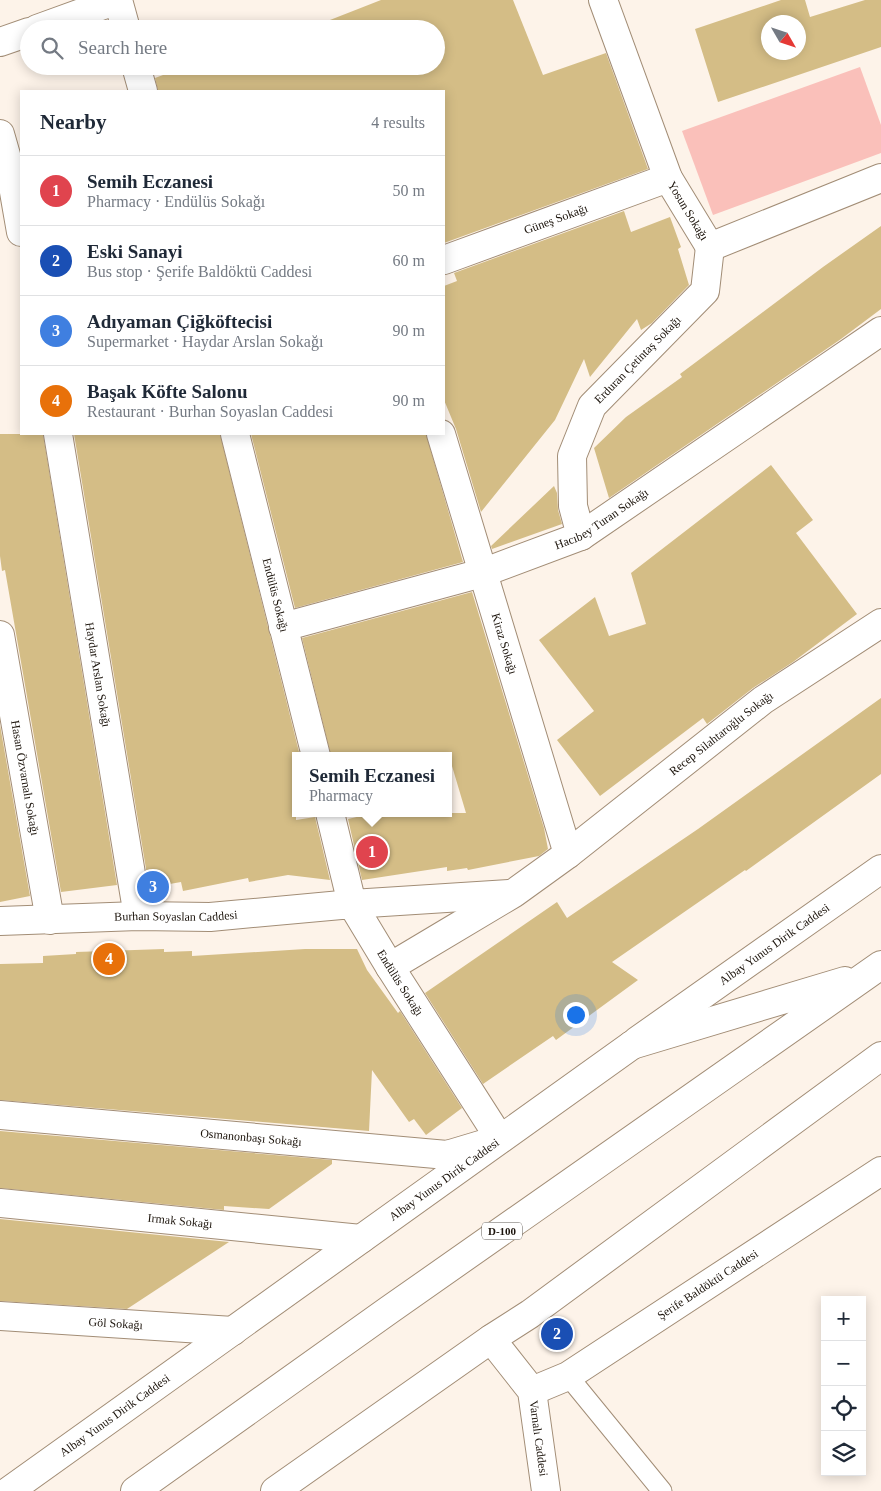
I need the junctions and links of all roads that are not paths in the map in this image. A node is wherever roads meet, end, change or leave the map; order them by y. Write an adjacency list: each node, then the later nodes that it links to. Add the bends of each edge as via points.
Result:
1 (118, 0): 3 (main road); 4 (main road)
2 (603, 0): 11 (main road, Yosun Sokağı)
3 (62, 20)
4 (124, 20)
5 (20, 35): 6 (main road)
6 (0, 42)
7 (139, 75): 8 (main road)
8 (143, 90)
9 (0, 134): 10 (main road)
10 (10, 169): 13 (main road)
11 (668, 178): 14 (main road, Yosun Sokağı); 15 (main road, Güneş Sokağı)
12 (881, 178): 14 (main road, Yosun Sokağı)
13 (20, 226)
14 (710, 248): 20 (main road, Erduran Çetintaş Sokağı, via 705,291 592,406 572,456 573,506)
15 (445, 260)
16 (881, 331): 20 (main road, Hacıbey Turan Sokağı)
17 (58, 435): 31 (main road, Haydar Arslan Sokağı)
18 (236, 435): 23 (main road, Endülüs Sokağı)
19 (441, 435): 21 (main road, Kiraz Sokağı)
20 (582, 536): 21 (main road, Hacıbey Turan Sokağı)
21 (482, 573): 23 (main road, Hacıbey Turan Sokağı); 27 (main road, Kiraz Sokağı)
22 (881, 623): 27 (main road, Recep Silahtaroğlu Sokağı, via 763,700)
23 (283, 626): 25 (main road, Endülüs Sokağı)
24 (0, 635): 32 (main road, Hasan Özvarnalı Sokağı)
25 (315, 752)
26 (331, 817): 30 (main road, Endülüs Sokağı)
27 (568, 854): 29 (main road, Recep Silahtaroğlu Sokağı)
28 (881, 869): 36 (main road, Albay Yunus Dirik Caddesi)
29 (514, 893): 30 (main road); 34 (main road)
30 (352, 904): 31 (main road, Burhan Soyaslan Caddesi, via 210,917); 34 (main road, Endülüs Sokağı)
31 (138, 916): 32 (main road, Burhan Soyaslan Caddesi)
32 (50, 920): 33 (main road, Burhan Soyaslan Caddesi)
33 (0, 921)
34 (390, 967): 39 (main road, Endülüs Sokağı)
35 (876, 969): 36 (main road); 49 (main road, D-100)
36 (632, 1045): 39 (main road, Albay Yunus Dirik Caddesi)
37 (881, 1056): 45 (main road, via 530,1314)
38 (0, 1115): 39 (main road, Osmanonbaşı Sokağı, via 447,1155)
39 (500, 1139): 42 (main road, Albay Yunus Dirik Caddesi)
40 (881, 1171): 46 (main road, Şerife Baldöktü Caddesi)
41 (0, 1203): 42 (main road, Irmak Sokağı)
42 (361, 1239): 44 (main road, Albay Yunus Dirik Caddesi)
43 (0, 1316): 44 (main road, Göl Sokağı)
44 (233, 1331): 48 (main road, Albay Yunus Dirik Caddesi)
45 (491, 1339): 47 (main road, Varnalı Caddesi); 50 (main road)
46 (568, 1376): 47 (main road, Şerife Baldöktü Caddesi); 52 (lane)
47 (532, 1391): 51 (main road, Varnalı Caddesi)
48 (9, 1491)
49 (135, 1491)
50 (275, 1491)
51 (546, 1491)
52 (662, 1491)

